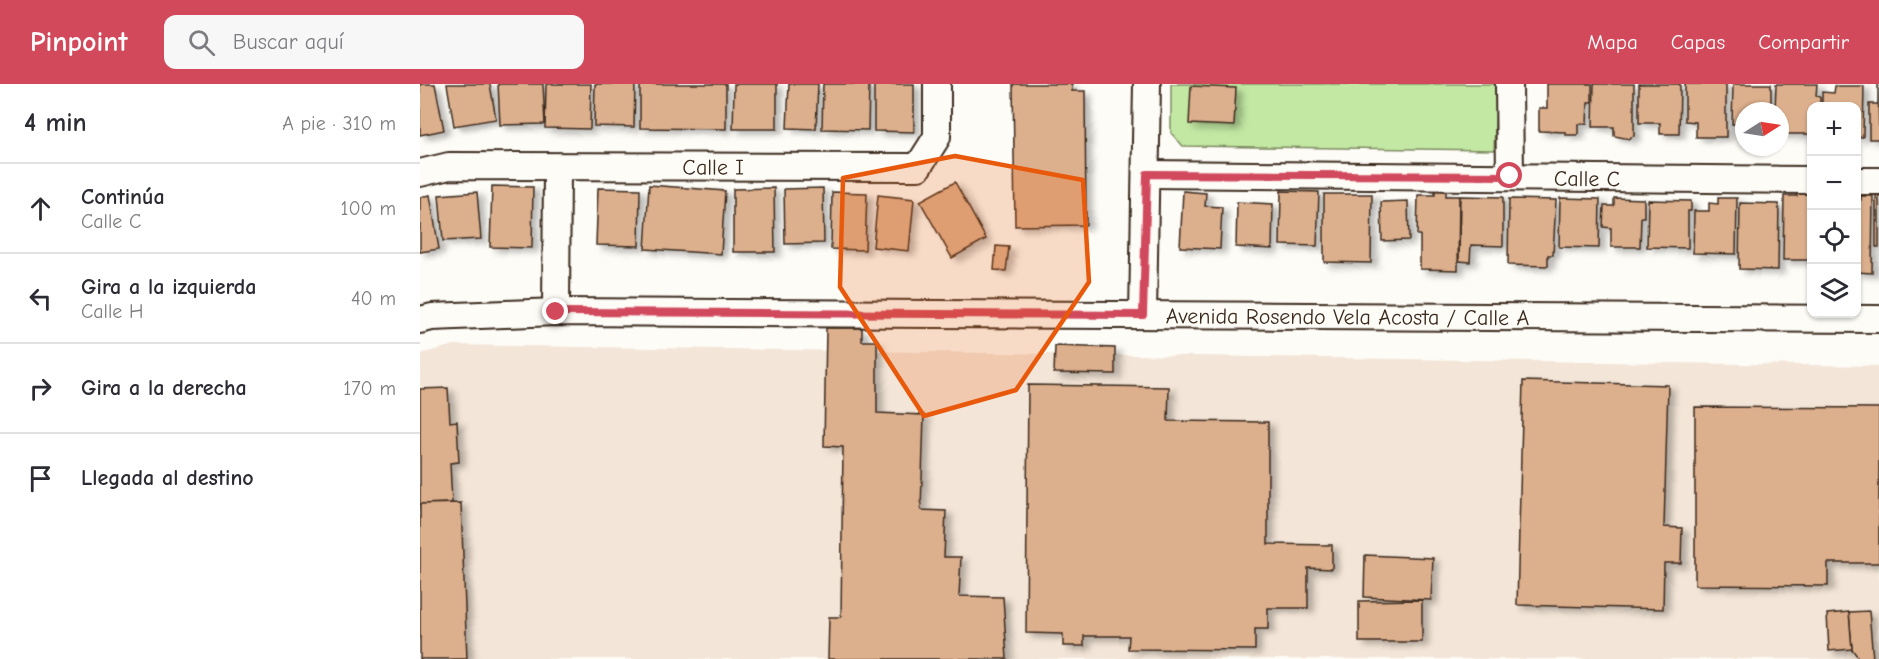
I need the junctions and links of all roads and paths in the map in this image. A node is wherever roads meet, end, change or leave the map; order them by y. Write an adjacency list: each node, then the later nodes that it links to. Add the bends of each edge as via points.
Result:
1 (937, 84): 4 (street, Calle I, via 937,137 918,167)
2 (1148, 84): 6 (street)
3 (1509, 84): 7 (street)
4 (557, 166): 5 (street, Calle I, via 449,166); 11 (street)
5 (420, 173)
6 (1147, 174): 7 (street, Calle C); 12 (street)
7 (1510, 176): 8 (street, Calle C)
8 (1807, 180)
9 (1861, 181): 10 (street)
10 (1879, 181)
11 (556, 312): 12 (street, Avenida Rosendo Vela Acosta / Calle A); 14 (street, Avenida Rosendo Vela Acosta / Calle A)
12 (1143, 315): 13 (street, Avenida Rosendo Vela Acosta / Calle A)
13 (1879, 319)
14 (420, 320)

